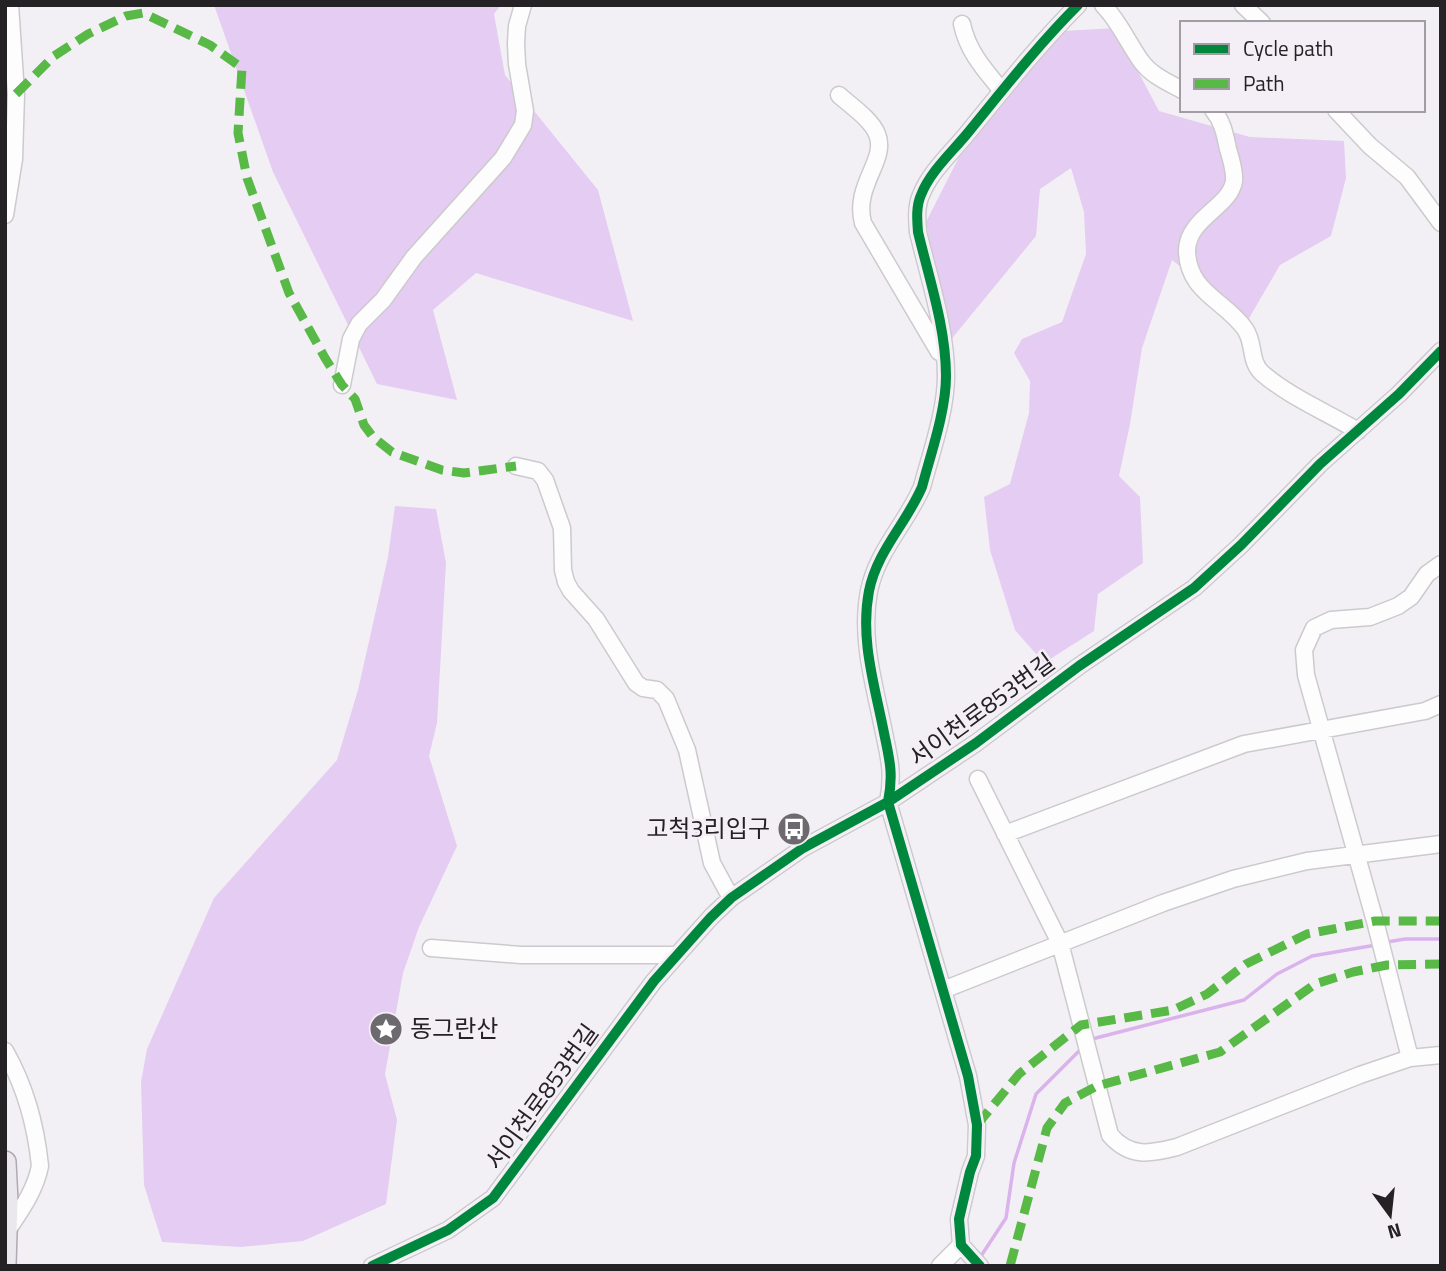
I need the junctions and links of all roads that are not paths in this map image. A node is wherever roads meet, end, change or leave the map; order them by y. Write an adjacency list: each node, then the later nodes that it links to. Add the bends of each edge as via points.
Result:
1 (10, 5): 14 (street, via 16,94 14,159)
2 (523, 5): 18 (street, via 516,43 523,125 503,158 359,324 351,339)
3 (1078, 5): 6 (street)
4 (1103, 5): 9 (street, via 1149,70)
5 (1243, 5): 7 (street)
6 (1061, 12): 10 (street)
7 (1260, 21)
8 (962, 24): 10 (street, via 972,55)
9 (1180, 89)
10 (1002, 91): 17 (street, via 930,178 919,198 918,232)
11 (839, 95): 17 (street, via 873,126 879,141 878,156 862,192 863,223)
12 (1214, 112): 19 (street, via 1223,125 1234,180 1191,234 1187,250 1191,270 1209,297 1246,330 1257,368 1271,381)
13 (1338, 112): 15 (street, via 1416,187)
14 (5, 215)
15 (1441, 223)
16 (1441, 351): 19 (street, 서이천로853번길)
17 (945, 362): 25 (street, via 944,392 922,487 880,557 869,593 868,653 893,778)
18 (342, 385)
19 (1358, 431): 25 (street, 서이천로853번길, via 1194,588)
20 (516, 466): 29 (street, via 538,471 545,480 562,528 563,570 571,591 596,619 636,683 666,699 687,750 712,863)
21 (1441, 564): 23 (street, via 1398,606 1370,617 1331,620 1314,628 1304,650)
22 (1441, 704): 23 (street)
23 (1321, 731): 26 (street, via 1244,744); 28 (street)
24 (978, 779): 26 (street)
25 (888, 802): 29 (street, 서이천로853번길, via 803,848); 33 (street)
26 (1005, 834): 30 (street)
27 (1441, 844): 28 (street)
28 (1356, 855): 30 (street, via 1233,879); 36 (street)
29 (731, 898): 32 (street, 서이천로853번길)
30 (1060, 943): 33 (street); 36 (street, via 1110,1135 1119,1146 1137,1153 1177,1147)
31 (431, 948): 32 (street, via 521,955)
32 (676, 955): 41 (street, 서이천로853번길, via 493,1198 448,1230)
33 (943, 990): 39 (street, via 968,1076 977,1132 976,1156 959,1219)
34 (5, 1051): 38 (street, via 25,1093 40,1166 26,1203)
35 (1441, 1055): 36 (street)
36 (1410, 1058)
37 (5, 1162): 38 (main road)
38 (7, 1231): 40 (main road)
39 (963, 1247): 42 (street); 43 (street)
40 (5, 1265)
41 (372, 1266)
42 (940, 1266)
43 (980, 1266)

